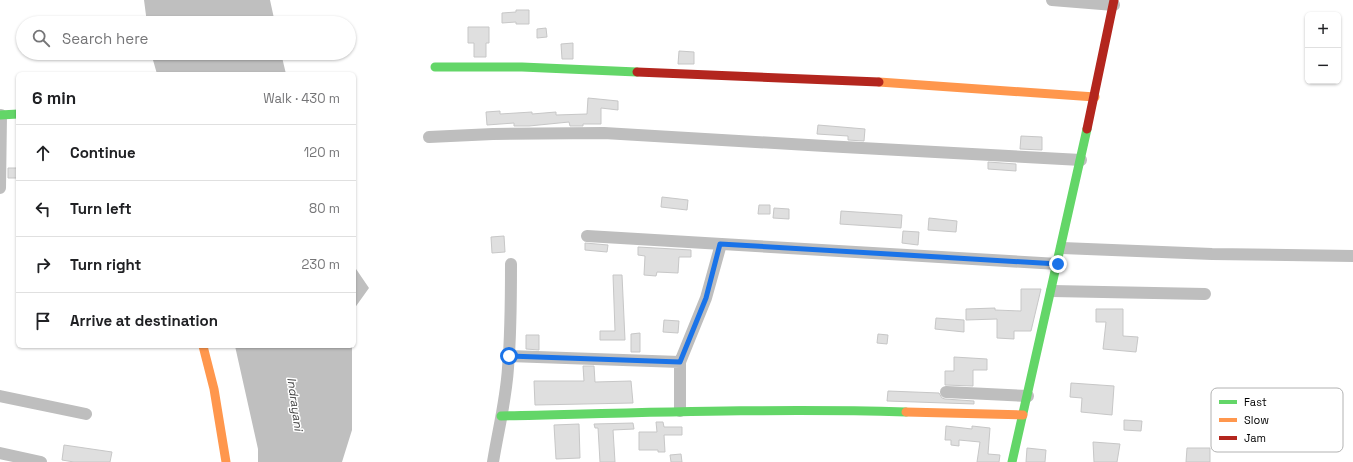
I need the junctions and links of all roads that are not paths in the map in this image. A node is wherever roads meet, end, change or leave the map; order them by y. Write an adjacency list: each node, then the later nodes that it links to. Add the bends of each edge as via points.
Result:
1 (1052, 0): 2 (street)
2 (1114, 2): 4 (street)
3 (435, 67): 4 (street, via 522,67 891,83)
4 (1095, 98): 8 (street)
5 (16, 114): 6 (street)
6 (1, 115): 9 (street)
7 (429, 137): 8 (street, via 604,133)
8 (1081, 160): 12 (street)
9 (0, 188)
10 (587, 236): 11 (street)
11 (720, 244): 15 (street); 20 (street, via 706,298)
12 (1062, 248): 13 (street); 15 (street)
13 (1353, 256)
14 (511, 264): 19 (street)
15 (1058, 264): 16 (street)
16 (1052, 291): 17 (street); 23 (street)
17 (1205, 294)
18 (204, 348): 30 (street, via 211,375)
19 (509, 356): 20 (street); 27 (street)
20 (680, 362): 24 (street)
21 (946, 392): 23 (street)
22 (0, 396): 25 (street)
23 (1028, 396): 26 (street)
24 (680, 411): 26 (street, via 850,410); 27 (street)
25 (86, 414)
26 (1024, 415): 32 (street)
27 (501, 416): 31 (street)
28 (0, 453): 29 (street)
29 (41, 462)
30 (226, 462)
31 (493, 462)
32 (1012, 462)

